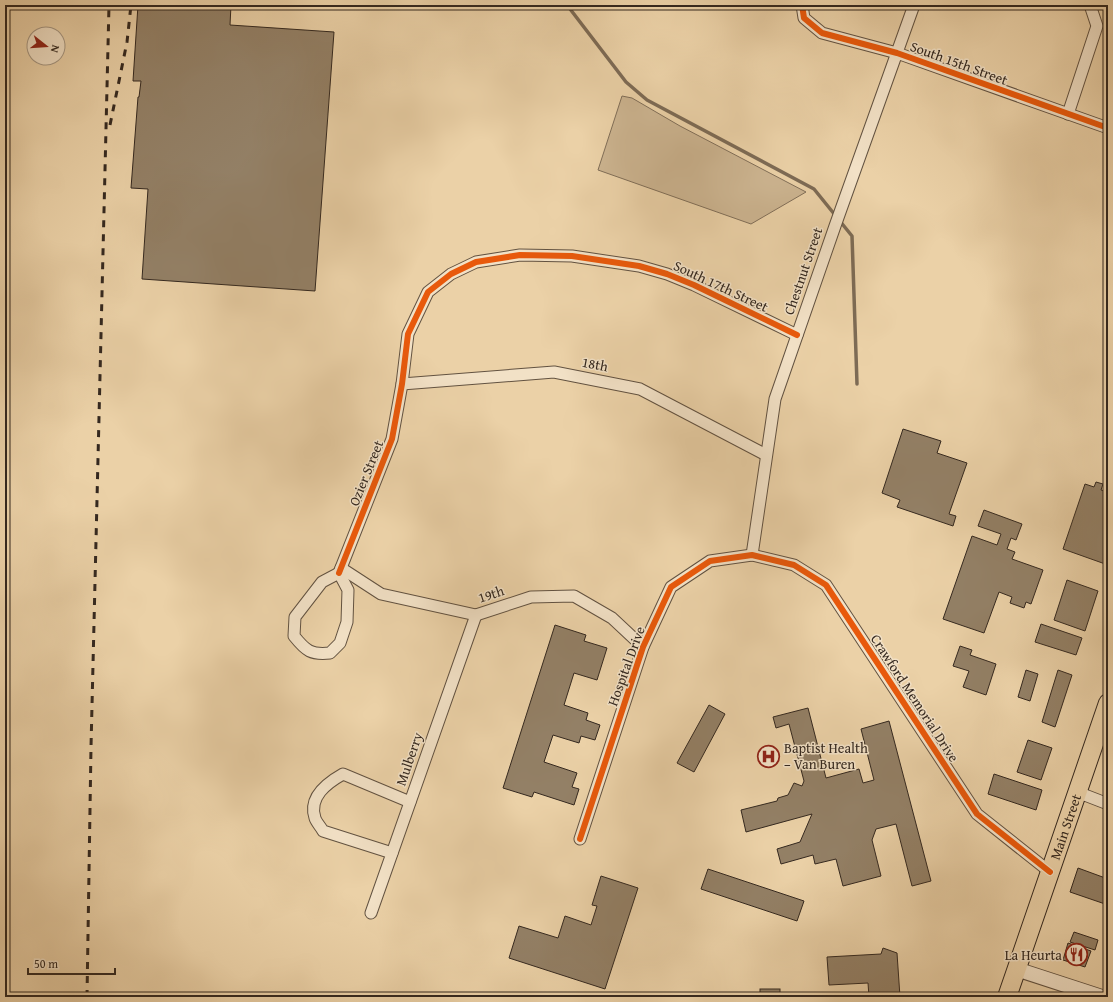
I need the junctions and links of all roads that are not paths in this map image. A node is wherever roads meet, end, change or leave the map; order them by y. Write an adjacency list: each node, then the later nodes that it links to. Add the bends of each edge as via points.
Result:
1 (802, 5): 4 (street, South 15th Street, via 804,18 822,33)
2 (914, 5): 4 (street, Chestnut Street)
3 (1090, 5): 5 (street, via 1097,26)
4 (897, 53): 5 (street, South 15th Street); 7 (street, Chestnut Street)
5 (1068, 114): 6 (street, South 15th Street)
6 (1108, 128)
7 (797, 335): 8 (street, South 17th Street, via 694,285 639,266 572,256 498,257 476,262 451,274 428,292 408,334); 9 (street, Chestnut Street, via 775,399)
8 (402, 384): 9 (street, 18th, via 554,372 640,388); 11 (street, Ozier Street, via 392,439)
9 (766, 456): 10 (street, Chestnut Street)
10 (752, 555): 13 (street, Hospital Drive, via 710,560 672,587); 20 (street, Crawford Memorial Drive, via 794,565 826,585 977,814)
11 (340, 571): 11 (street, via 322,582 296,617 294,636 304,648 316,654 330,653 340,643 347,622 348,590); 12 (street, 19th, via 381,594)
12 (476, 615): 13 (street, 19th, via 531,597 574,596 612,618); 16 (street, Mulberry)
13 (643, 647): 18 (street, Hospital Drive)
14 (1108, 703): 15 (main road, Main Street)
15 (1077, 792): 17 (street); 20 (main road, Main Street)
16 (410, 802): 19 (street, Mulberry); 19 (street, via 343,774 328,782 315,798 315,817 323,832)
17 (1108, 804)
18 (580, 839)
19 (392, 853): 21 (street, Mulberry)
20 (1050, 872): 22 (main road, Main Street)
21 (371, 913)
22 (1016, 969): 23 (main road, Main Street); 24 (street)
23 (1007, 997)
24 (1102, 997)

